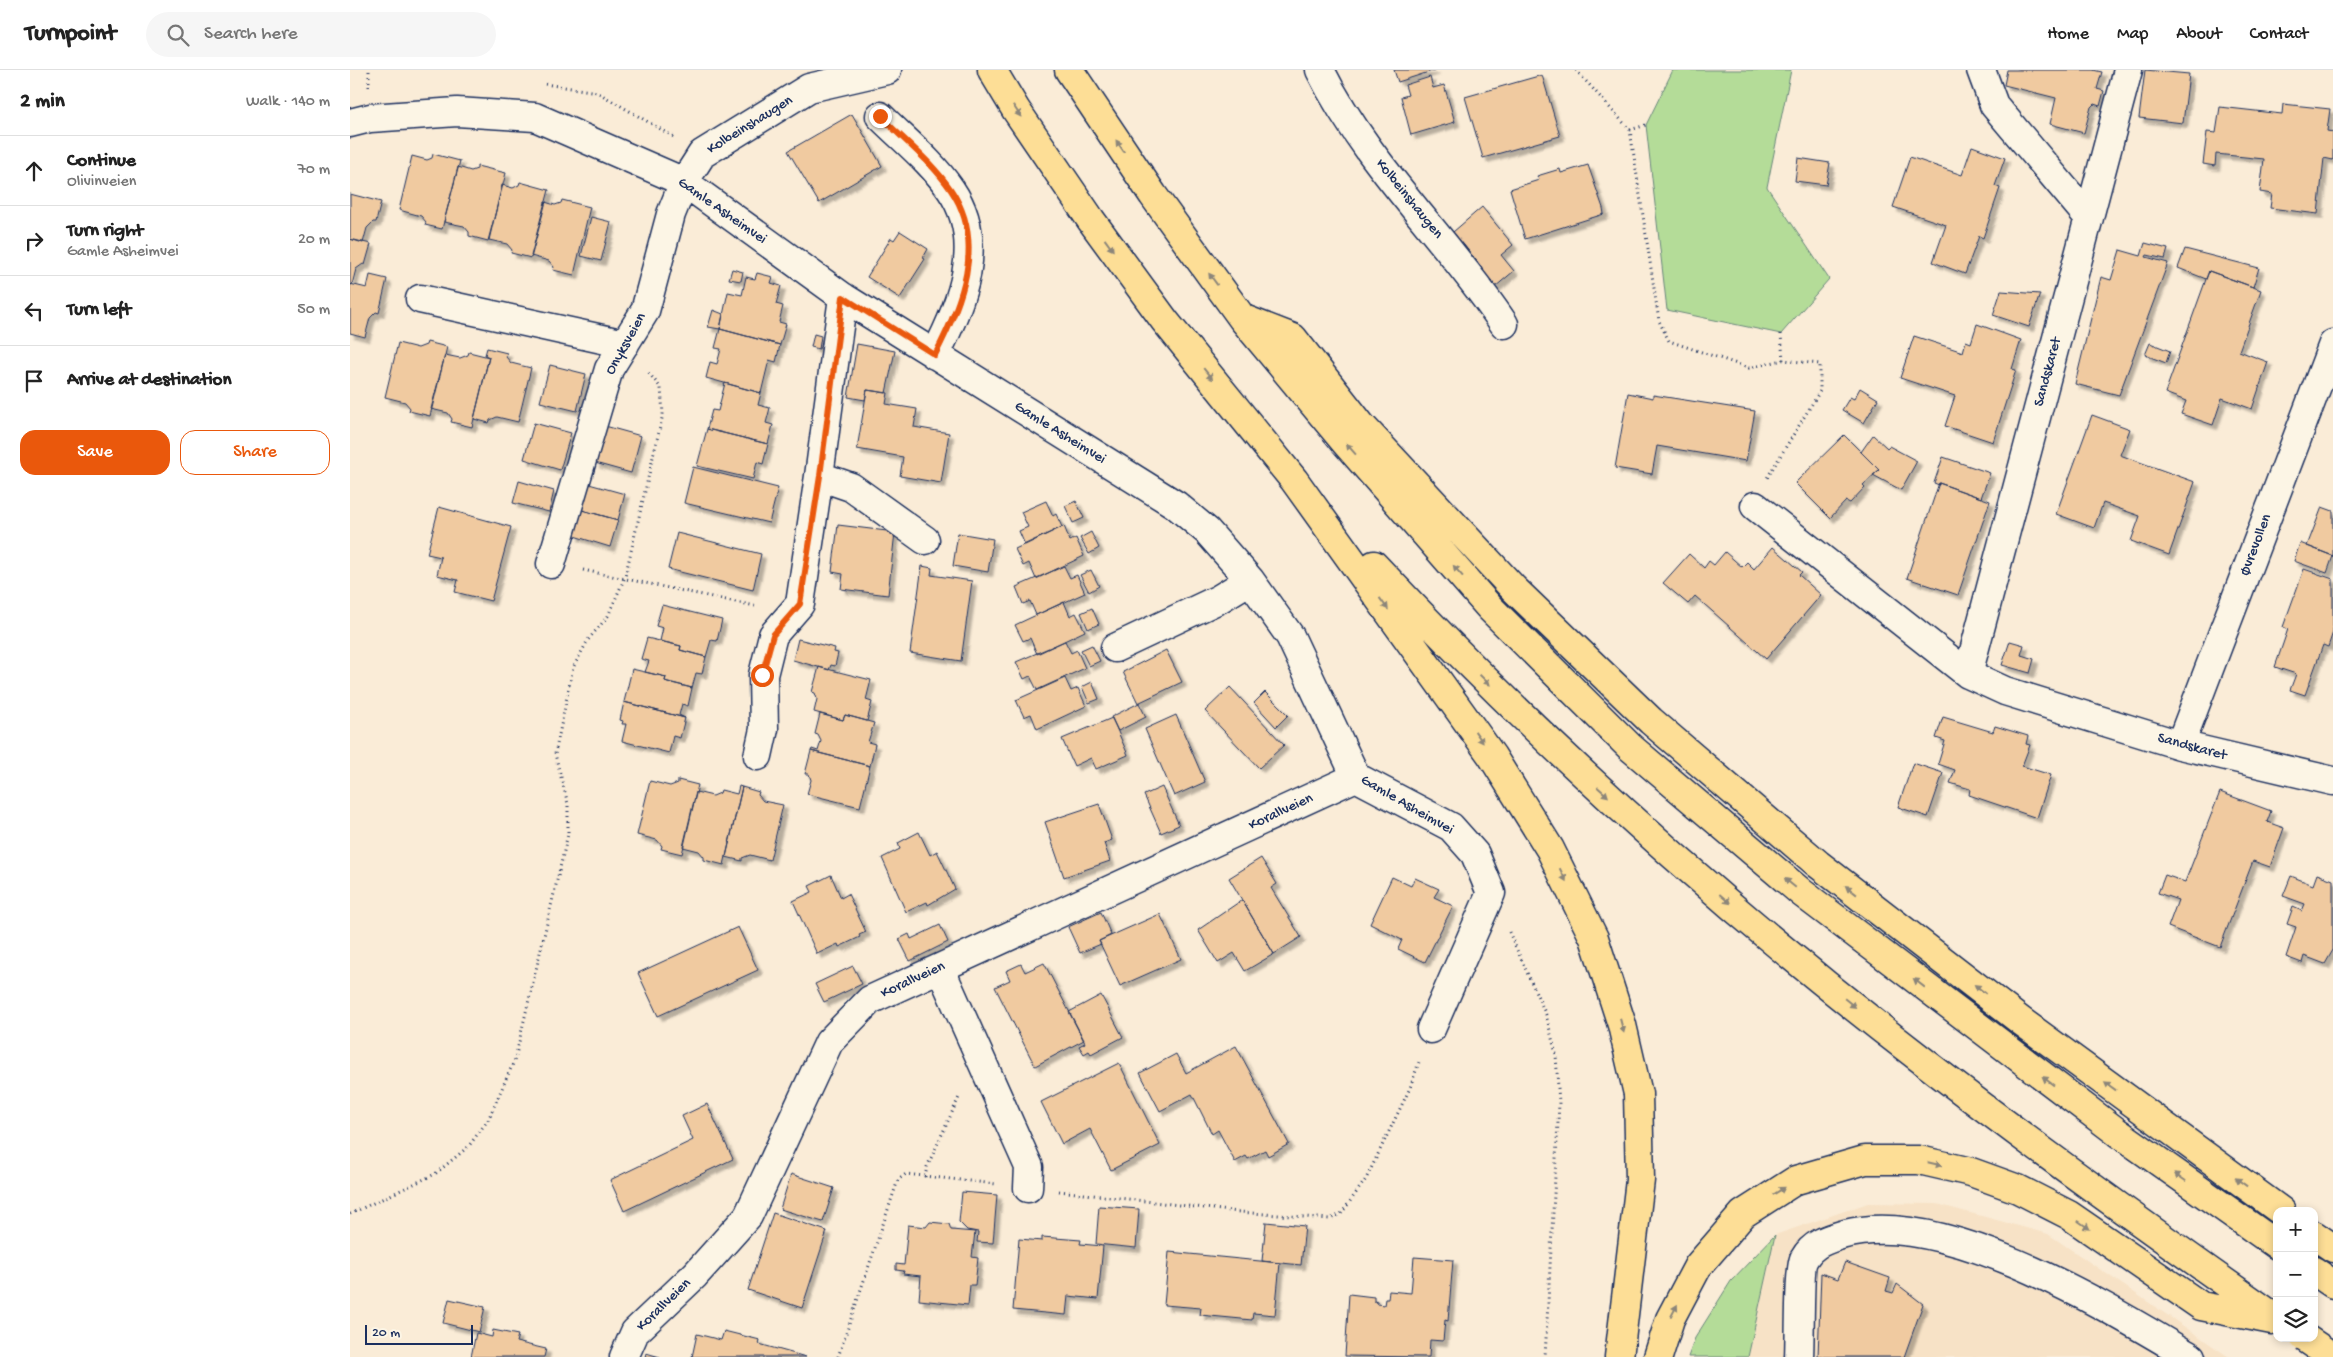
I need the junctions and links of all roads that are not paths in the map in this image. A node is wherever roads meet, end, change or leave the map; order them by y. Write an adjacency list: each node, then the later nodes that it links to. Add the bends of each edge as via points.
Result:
1 (887, 70): 7 (street, Kolbeinshaugen, via 856,77)
2 (992, 70): 20 (highway, one-way to 20, via 1091,220 1159,314)
3 (1069, 70): 14 (highway, one-way to 3, via 1153,195)
4 (1320, 70): 15 (street, Kolbeinshaugen, via 1362,142 1478,286)
5 (1981, 70): 11 (street, via 1994,105)
6 (2128, 70): 11 (street, Sandskaret)
7 (805, 79): 10 (street, Kolbeinshaugen, via 702,154)
8 (880, 116): 18 (street, via 934,168 952,191 965,217 970,250 968,274 953,320)
9 (350, 123): 10 (street, Gamle Asheimvei, via 370,118 457,112 535,117)
10 (684, 182): 12 (street, Gamle Asheimvei); 16 (street, Onyksveien, via 671,214 645,311)
11 (2089, 218): 26 (street, Sandskaret)
12 (843, 297): 18 (street, Gamle Asheimvei); 19 (street)
13 (420, 299): 16 (street)
14 (1242, 318): 34 (highway, one-way to 14, via 2021,1021 1849,888 1666,734 1508,582 1361,425 1293,338); 36 (highway, one-way to 14, via 2117,1132 1810,899 1630,747 1490,608)
15 (1504, 324)
16 (625, 344): 23 (street, Onyksveien, via 609,369)
17 (2333, 344): 27 (street, Øvrevollen)
18 (935, 355): 24 (street, Gamle Asheimvei, via 1176,505 1206,531)
19 (820, 476): 22 (street, via 851,487); 28 (street, via 800,604 773,635 762,675 764,728)
20 (1294, 480): 40 (highway, one-way to 40, via 1450,646 1598,787 1764,933 1925,1063 2083,1182); 44 (highway, one-way to 44, via 1492,756 1550,849 1594,938 1622,1025 1638,1094 1640,1180)
21 (1755, 506): 26 (street, Sandskaret)
22 (925, 540)
23 (551, 564)
24 (1250, 580): 25 (street, via 1219,599); 29 (street, Gamle Asheimvei, via 1290,636)
25 (1115, 648)
26 (1968, 674): 27 (street, Sandskaret, via 2005,691)
27 (2180, 745): 30 (street, Sandskaret)
28 (758, 756)
29 (1356, 777): 31 (street, Korallveien); 32 (street, Gamle Asheimvei, via 1451,827 1475,854 1491,893)
30 (2333, 782)
31 (940, 968): 33 (street, via 1029,1167); 43 (street, Korallveien, via 870,1000 830,1042 748,1216 695,1275 634,1332)
32 (1431, 1029)
33 (1028, 1188)
34 (2276, 1207)
35 (2318, 1238): 37 (highway)
36 (2273, 1242)
37 (2333, 1248)
38 (2318, 1274): 39 (highway)
39 (2333, 1284)
40 (2273, 1317)
41 (2273, 1319): 45 (highway, one-way to 41, via 1670,1318 1698,1266 1743,1214 1796,1180 1865,1160 1919,1160 1971,1172 2018,1189 2069,1215 2200,1306)
42 (2311, 1342): 48 (highway, bridge)
43 (624, 1357)
44 (1619, 1357)
45 (1658, 1357)
46 (1799, 1357): 47 (street, via 1803,1260 1818,1242 1861,1230 1885,1228 1917,1232 1994,1255 2089,1298)
47 (2191, 1357)
48 (2333, 1357)

